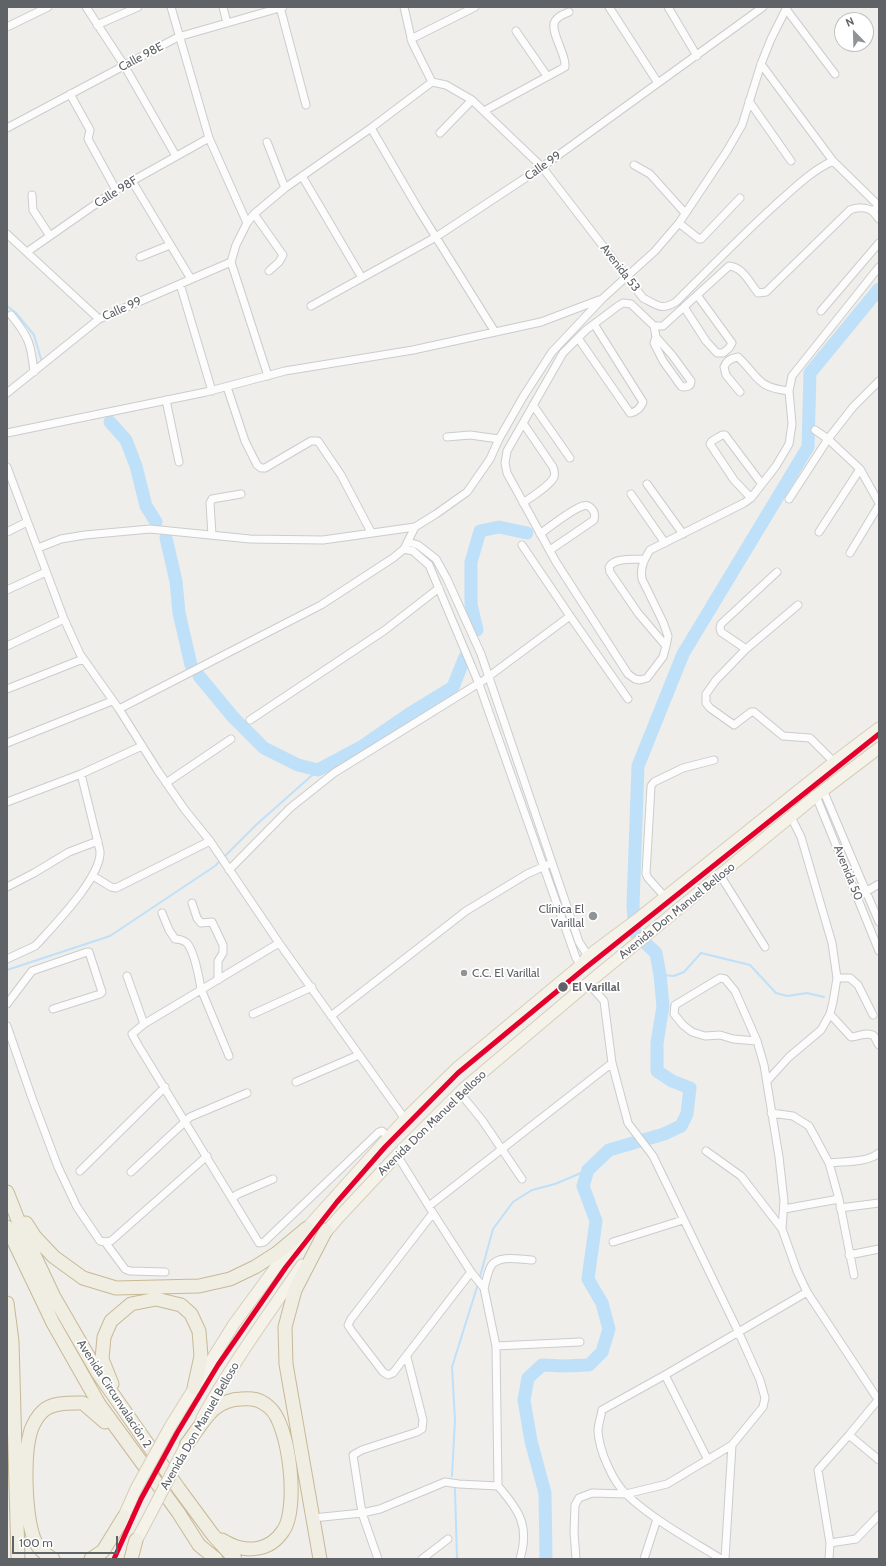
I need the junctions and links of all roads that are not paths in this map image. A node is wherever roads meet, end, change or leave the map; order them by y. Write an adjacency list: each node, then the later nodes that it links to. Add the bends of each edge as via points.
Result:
1 (48, 7): 16 (street)
2 (86, 7): 15 (street)
3 (138, 7): 15 (street)
4 (171, 7): 18 (street)
5 (223, 7): 14 (street)
6 (281, 7): 14 (street, Calle 98E); 30 (street)
7 (404, 7): 19 (street)
8 (475, 7): 19 (street)
9 (609, 7): 26 (street)
10 (668, 7): 20 (street)
11 (763, 7): 20 (street, Calle 99)
12 (786, 8): 21 (street); 23 (street)
13 (568, 12): 24 (street, via 559,17 554,24 566,65)
14 (227, 23): 18 (street, Calle 98E)
15 (97, 25): 22 (street)
16 (7, 27)
17 (516, 30): 24 (street)
18 (178, 37): 22 (street, Calle 98E); 35 (street)
19 (411, 39): 25 (street)
20 (697, 56): 26 (street, Calle 99)
21 (761, 64): 29 (street); 39 (street)
22 (124, 66): 27 (street, Calle 98E); 37 (street)
23 (835, 74)
24 (547, 76): 31 (street)
25 (432, 82): 28 (street, Avenida 53, via 446,85); 33 (street)
26 (658, 83): 41 (street, Calle 99)
27 (70, 94): 32 (street, Calle 98E); 45 (street, via 90,130 88,139)
28 (472, 100): 31 (street, Avenida 53); 34 (street)
29 (749, 101): 38 (street); 50 (street, via 742,125 728,151)
30 (306, 105)
31 (484, 111): 41 (street, Avenida 53)
32 (7, 128)
33 (371, 128): 42 (street); 57 (street)
34 (440, 133)
35 (209, 138): 37 (street, Calle 98F); 53 (street)
36 (267, 142): 44 (street)
37 (176, 156): 43 (street, Calle 98F)
38 (791, 161)
39 (833, 161): 48 (street); 70 (street, Avenida 53, via 825,164 791,190 676,302 661,308)
40 (634, 165): 50 (street, via 650,174)
41 (542, 168): 57 (street, Calle 99); 65 (street, Avenida 53)
42 (302, 176): 44 (street); 66 (street)
43 (132, 181): 45 (street, Calle 98F); 59 (street)
44 (285, 188): 51 (street)
45 (116, 190): 56 (street, Calle 98F)
46 (32, 195): 56 (street, via 32,210)
47 (740, 198): 54 (street, via 701,239)
48 (879, 206): 49 (street)
49 (872, 211): 52 (street); 69 (street, via 860,208 850,210 766,292 758,293 740,270 729,266)
50 (686, 213): 54 (street)
51 (254, 214): 53 (street); 64 (street, via 283,255)
52 (879, 219)
53 (247, 223): 62 (street)
54 (679, 223): 65 (street)
55 (7, 234): 60 (street)
56 (50, 236): 60 (street, Calle 98F)
57 (436, 237): 66 (street, Calle 99); 80 (street)
58 (879, 242): 75 (street)
59 (170, 245): 61 (street); 67 (street)
60 (27, 252): 77 (street)
61 (140, 257)
62 (231, 262): 67 (street, Calle 99); 84 (street)
63 (879, 267): 88 (street, via 794,372)
64 (269, 271)
65 (627, 277): 70 (street, Avenida 53); 71 (street)
66 (362, 278): 72 (street, Calle 99)
67 (191, 279): 68 (street, Calle 99)
68 (180, 284): 77 (street, Calle 99); 87 (street)
69 (697, 295): 74 (street); 74 (street, via 732,343 729,348 723,353 717,353)
70 (643, 298): 73 (street)
71 (602, 299): 80 (street, via 541,322); 97 (street, via 552,352)
72 (311, 306)
73 (635, 307): 78 (street, via 623,303); 79 (street)
74 (684, 307): 79 (street, via 663,326)
75 (821, 311)
76 (11, 316): 83 (street, via 25,332 31,348)
77 (99, 319): 83 (street, Calle 99)
78 (594, 324): 82 (street); 82 (street, via 643,402 634,413 630,413)
79 (654, 326): 81 (street)
80 (495, 332): 84 (street, via 413,350)
81 (656, 337): 81 (street, via 672,354 690,381 687,387 681,386 663,361 654,343)
82 (578, 338): 92 (street, via 563,353)
83 (34, 372): 90 (street, Calle 99)
84 (268, 376): 86 (street)
85 (879, 381): 98 (street, via 853,407)
86 (227, 387): 87 (street); 115 (street, via 245,441 257,465 265,468 311,440 318,441 341,475)
87 (212, 391): 91 (street)
88 (789, 391): 89 (street, via 762,384 738,357 732,358 724,367 726,375); 104 (street, via 792,424 789,444 776,466)
89 (740, 392)
90 (7, 393)
91 (166, 400): 95 (street); 100 (street)
92 (533, 405): 93 (street); 99 (street)
93 (523, 423): 110 (street, via 507,451 505,463 507,473); 110 (street, via 553,467 554,477)
94 (815, 430): 98 (street)
95 (7, 433)
96 (447, 437): 97 (street, via 470,435)
97 (499, 439): 113 (street, via 490,459 467,492)
98 (828, 439): 102 (street); 109 (street)
99 (570, 458)
100 (179, 462)
101 (7, 467): 103 (street)
102 (860, 469): 111 (street); 116 (street)
103 (9, 476): 112 (street)
104 (761, 483): 108 (street); 108 (street, via 725,435 712,441 710,444 734,480)
105 (647, 484): 118 (street)
106 (241, 494): 119 (street, via 212,499)
107 (631, 494): 120 (street)
108 (750, 498): 118 (street)
109 (789, 499)
110 (523, 503): 117 (street)
111 (879, 504): 125 (street)
112 (27, 522): 114 (street); 123 (street)
113 (414, 528): 115 (street); 121 (street)
114 (7, 532)
115 (371, 532): 119 (street, via 323,540 250,539)
116 (819, 532)
117 (540, 534): 124 (street); 124 (street, via 582,506 594,510 594,520)
118 (683, 534): 120 (street)
119 (212, 535): 123 (street, via 150,529 61,539)
120 (665, 543): 126 (street, via 650,550)
121 (406, 546): 129 (street, via 429,565); 138 (street, via 418,545 436,559 448,579); 143 (street, via 393,558 321,605)
122 (522, 546): 132 (street)
123 (38, 548): 127 (street)
124 (550, 550): 135 (street, via 628,674 635,679 647,678 663,658)
125 (850, 553)
126 (644, 560): 135 (street, via 642,579 663,622 668,636); 135 (street, via 621,560 611,564 610,572 638,613)
127 (46, 572): 130 (street); 133 (street)
128 (776, 572): 136 (street, via 721,624 721,632)
129 (438, 588): 139 (street); 144 (street, via 385,630)
130 (7, 590)
131 (798, 605): 136 (street)
132 (570, 616): 138 (street); 141 (street)
133 (64, 619): 134 (street); 137 (street)
134 (7, 646)
135 (666, 646)
136 (746, 649): 151 (street, via 706,694 706,703 734,725 754,712 783,736 810,738)
137 (83, 659): 140 (street); 142 (street)
138 (490, 676): 139 (street); 159 (street)
139 (480, 684): 160 (street); 161 (street, via 334,773 290,808)
140 (7, 689)
141 (628, 699)
142 (112, 701): 143 (street); 147 (street)
143 (119, 710): 148 (street)
144 (250, 720)
145 (879, 728): 151 (main road, Avenida Don Manuel Belloso)
146 (231, 739): 153 (street)
147 (7, 743)
148 (142, 746): 152 (street); 153 (street)
149 (879, 748): 154 (main road, Avenida Don Manuel Belloso)
150 (714, 760): 168 (street, via 683,768 654,782 651,786 646,874)
151 (834, 762): 168 (main road, Avenida Don Manuel Belloso)
152 (81, 774): 155 (street); 157 (street)
153 (166, 783): 158 (street)
154 (819, 793): 156 (main road, Avenida Don Manuel Belloso); 166 (street, Avenida 50); 167 (street, Avenida 50)
155 (7, 802)
156 (790, 817): 162 (main road, Avenida Don Manuel Belloso); 178 (street, via 801,837 832,943)
157 (98, 841): 163 (street, via 101,858); 165 (street, via 69,852)
158 (210, 841): 161 (street); 163 (street, via 116,888)
159 (552, 862): 160 (street); 176 (street)
160 (544, 866): 176 (street, via 576,958); 188 (street, via 461,915)
161 (229, 870): 172 (street)
162 (720, 875): 173 (street); 180 (main road, Avenida Don Manuel Belloso)
163 (93, 876): 175 (street, via 35,946)
164 (879, 884): 166 (street)
165 (7, 887)
166 (866, 892): 167 (street); 171 (street, Avenida 50)
167 (857, 896): 174 (street, Avenida 50)
168 (665, 897): 176 (main road, Avenida Don Manuel Belloso)
169 (192, 903): 179 (street, via 197,918 201,923 212,922 223,945 223,953 218,961)
170 (162, 913): 182 (street, via 175,939 188,944)
171 (879, 922)
172 (279, 943): 179 (street); 181 (street)
173 (765, 947)
174 (879, 951)
175 (7, 959)
176 (584, 960): 202 (main road, Avenida Don Manuel Belloso, via 457,1068)
177 (127, 976): 189 (street)
178 (837, 978): 186 (street); 187 (street, via 850,978 858,985)
179 (218, 980): 182 (street)
180 (588, 983): 195 (street, via 604,1001); 199 (main road, Avenida Don Manuel Belloso)
181 (312, 987): 185 (street); 188 (street)
182 (201, 989): 189 (street); 194 (street)
183 (7, 1004): 184 (street, via 32,971 89,952 102,992)
184 (53, 1009)
185 (253, 1014)
186 (830, 1014): 192 (street, via 851,1036 868,1034 873,1036); 196 (street, via 821,1030 789,1057)
187 (873, 1015)
188 (331, 1016): 193 (street)
189 (144, 1024): 198 (street, via 132,1034)
190 (7, 1026): 228 (street, via 58,1167 77,1207 100,1241)
191 (757, 1041): 191 (street, via 735,991 725,979 720,978 676,1005 674,1014 692,1032 705,1036 720,1035); 196 (street)
192 (879, 1045)
193 (359, 1055): 197 (street); 202 (street)
194 (229, 1056)
195 (612, 1063): 205 (street); 223 (street, via 628,1123 653,1156)
196 (767, 1081): 201 (street)
197 (296, 1082)
198 (165, 1087): 203 (street); 211 (street)
199 (460, 1093): 205 (street); 208 (main road, Avenida Don Manuel Belloso)
200 (246, 1094): 203 (street)
201 (771, 1113): 210 (street, via 793,1116 809,1126); 221 (street, via 779,1157)
202 (405, 1119): 204 (main road, Avenida Don Manuel Belloso)
203 (185, 1121): 209 (street); 212 (street)
204 (388, 1137): 216 (street, via 382,1131 379,1132 264,1242 259,1243); 225 (main road, Avenida Don Manuel Belloso)
205 (502, 1150): 214 (street); 219 (street)
206 (706, 1151): 226 (street, via 741,1176)
207 (879, 1153): 210 (street, via 866,1160)
208 (397, 1155): 219 (street); 227 (main road, Avenida Don Manuel Belloso)
209 (207, 1156): 216 (street); 228 (street, via 111,1241)
210 (829, 1163): 217 (street)
211 (80, 1171)
212 (131, 1172)
213 (273, 1179): 216 (street)
214 (522, 1179)
215 (7, 1191): 225 (highway, via 35,1237 54,1257 83,1278 116,1288 199,1286 230,1279 277,1253); 246 (highway, Avenida Circunvalación 2, via 54,1297)
216 (232, 1198)
217 (838, 1199): 220 (street); 221 (street)
218 (879, 1203): 220 (street)
219 (429, 1206): 222 (street)
220 (840, 1208): 231 (street)
221 (784, 1209): 226 (street)
222 (433, 1213): 234 (street); 242 (street, via 348,1325 388,1375)
223 (683, 1220): 229 (street); 239 (street)
224 (7, 1227): 252 (highway, Avenida Circunvalación 2, via 53,1323 99,1404)
225 (307, 1228): 244 (main road, Avenida Don Manuel Belloso, via 234,1324)
226 (782, 1229): 237 (street)
227 (326, 1230): 248 (main road, Avenida Don Manuel Belloso, via 254,1334); 258 (highway, via 296,1290 285,1327 286,1364)
228 (105, 1242): 233 (street, via 125,1269)
229 (613, 1242)
230 (879, 1249): 231 (street)
231 (849, 1255): 235 (street)
232 (532, 1260): 236 (street, via 505,1259 497,1262 492,1266)
233 (165, 1272)
234 (473, 1274): 236 (street); 242 (street)
235 (854, 1276)
236 (483, 1286): 241 (street)
237 (807, 1292): 239 (street); 245 (street)
238 (7, 1303): 265 (highway, via 12,1341)
239 (738, 1331): 243 (street); 249 (street, via 760,1380 765,1398 763,1407)
240 (580, 1342): 241 (street)
241 (496, 1346): 253 (street)
242 (407, 1357): 255 (street, via 423,1420 422,1429 353,1455)
243 (665, 1375): 250 (street); 254 (street, via 602,1410 598,1431 604,1457)
244 (194, 1388): 246 (highway, via 201,1356 199,1331 191,1314 181,1305 156,1299 131,1304 111,1321 104,1337 102,1359); 257 (main road, Avenida Don Manuel Belloso, bridge, via 136,1489)
245 (878, 1401): 247 (street)
246 (124, 1412): 260 (highway, Avenida Circunvalación 2)
247 (850, 1435): 251 (street); 263 (street, via 818,1470)
248 (186, 1445): 260 (highway, via 214,1409 232,1399 254,1398 270,1408 279,1420 285,1435 291,1470 291,1508 284,1530 269,1546 249,1550 231,1546); 262 (main road, Avenida Don Manuel Belloso, bridge)
249 (732, 1445): 250 (street); 281 (street)
250 (708, 1460): 254 (street, via 667,1484)
251 (879, 1460)
252 (141, 1462): 264 (highway, Avenida Circunvalación 2); 266 (highway, via 101,1418 83,1403 60,1403 43,1411 31,1429 27,1486 35,1540 42,1552)
253 (498, 1486): 255 (street, via 445,1482 380,1509); 277 (street, via 515,1506 523,1525 524,1547)
254 (626, 1494): 259 (street); 278 (street, via 592,1493 579,1498 575,1505)
255 (362, 1513): 258 (street); 275 (street)
256 (879, 1515): 263 (street, via 856,1539)
257 (124, 1517): 267 (highway, via 103,1551); 268 (main road, Avenida Don Manuel Belloso)
258 (313, 1518): 274 (highway)
259 (657, 1519): 279 (street); 280 (street)
260 (213, 1535): 273 (highway, Avenida Circunvalación 2)
261 (448, 1539): 276 (street)
262 (136, 1540): 269 (main road, Avenida Don Manuel Belloso); 270 (highway)
263 (830, 1543): 282 (street)
264 (199, 1545): 271 (highway); 272 (highway, Avenida Circunvalación 2)
265 (18, 1559)
266 (53, 1559)
267 (91, 1559)
268 (105, 1559)
269 (128, 1559)
270 (132, 1559)
271 (208, 1559)
272 (216, 1559)
273 (235, 1559)
274 (320, 1559)
275 (378, 1559)
276 (422, 1559)
277 (520, 1559)
278 (576, 1559)
279 (644, 1559)
280 (721, 1559)
281 (725, 1559)
282 (829, 1559)

